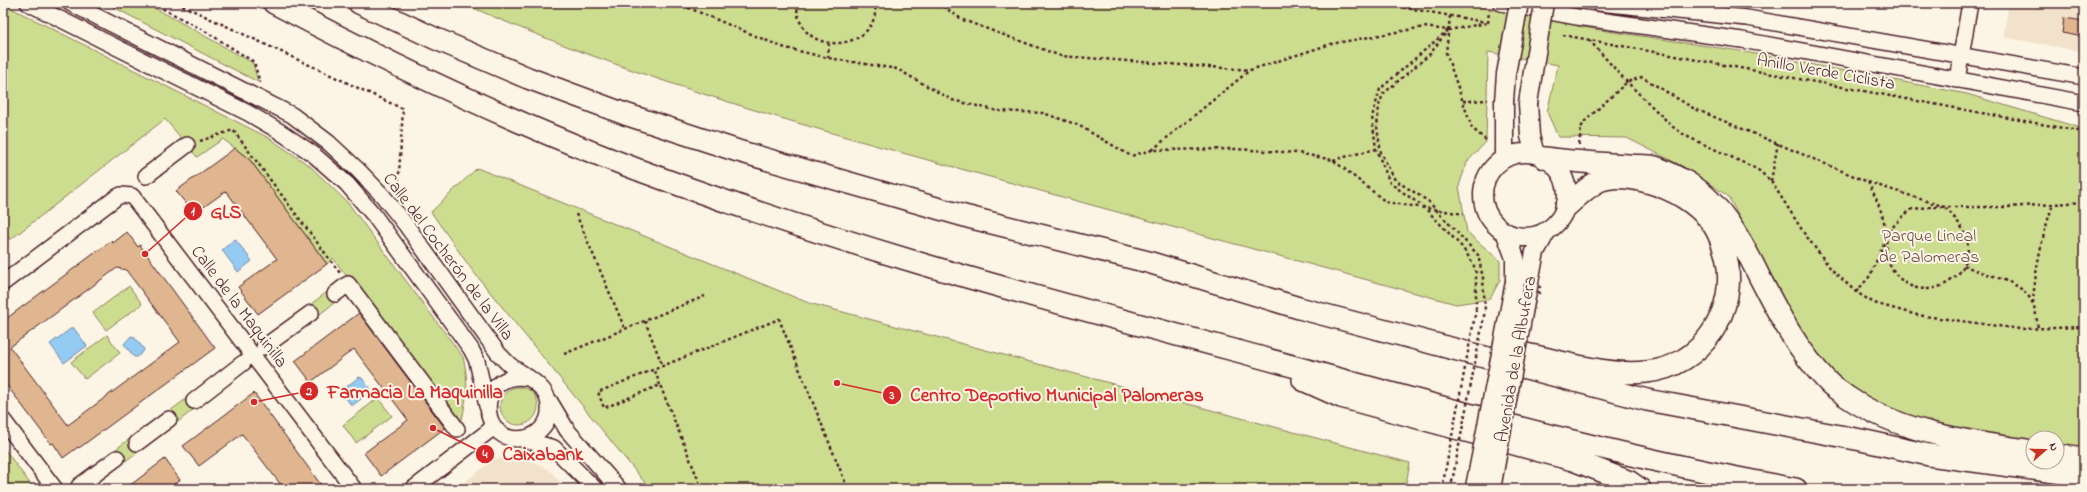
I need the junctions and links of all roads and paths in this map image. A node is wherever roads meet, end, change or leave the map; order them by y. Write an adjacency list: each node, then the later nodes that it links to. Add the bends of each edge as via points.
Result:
1 (28, 3): 81 (street, Calle del Cocherón de la Villa, via 248,113 313,154 347,184 372,214 468,344 477,361)
2 (70, 3): 77 (street, Calle del Cocherón de la Villa, via 292,115 329,143 387,202 498,353)
3 (152, 3): 29 (path, via 205,31 254,62)
4 (177, 3): 46 (path, via 403,109)
5 (274, 3): 72 (highway, via 434,83 610,159 887,254)
6 (359, 3): 65 (highway, via 528,78 738,152 968,217 1148,262)
7 (676, 3): 24 (path, via 782,47)
8 (797, 3): 22 (path, via 800,21 808,32)
9 (876, 3): 22 (path, via 873,19 866,31 856,39 843,44)
10 (938, 3): 25 (path, via 963,20 1061,56)
11 (1379, 3): 17 (path)
12 (1519, 3): 31 (main road, bridge, via 1506,74)
13 (1544, 3): 40 (main road, bridge, via 1528,103 1528,121)
14 (1599, 3): 23 (street, via 1747,18)
15 (1970, 3): 23 (street)
16 (1495, 6): 18 (path); 27 (street, via 1742,40)
17 (1450, 16): 18 (path); 19 (path)
18 (1488, 23): 19 (path)
19 (1448, 30): 25 (path, via 1424,27 1331,44); 30 (path, via 1446,53); 37 (path, via 1380,89 1372,117); 52 (path, via 1430,54 1383,94 1377,127 1381,153 1394,180 1428,201)
20 (1563, 35): 21 (path, Anillo Verde Ciclista)
21 (1589, 40): 28 (path); 33 (path, Anillo Verde Ciclista)
22 (829, 44): 24 (path)
23 (1960, 55): 26 (street); 27 (street)
24 (828, 58): 38 (path, via 897,69 952,100 998,111 1043,113 1078,125 1131,156)
25 (1250, 70): 38 (path)
26 (2084, 77)
27 (1956, 80): 32 (street)
28 (1628, 82): 35 (path, via 1642,77 1693,108); 39 (path, via 1584,122 1579,140); 44 (path, via 1673,127 1686,136 1758,169)
29 (262, 87)
30 (1463, 101): 31 (path); 34 (path, via 1472,128)
31 (1495, 101): 41 (main road)
32 (2084, 103)
33 (2084, 132)
34 (1487, 141)
35 (1778, 143): 44 (path); 45 (path)
36 (187, 145): 43 (street); 60 (path, via 233,130)
37 (1376, 149): 42 (path); 51 (path, via 1390,183)
38 (1152, 150): 42 (path, via 1236,149 1298,153)
39 (1580, 150)
40 (1540, 156): 41 (main road, via 1523,152); 49 (main road, via 1562,174 1568,196); 88 (highway, via 1569,162 1655,167 1682,180 1704,196 1727,220 1744,245 1798,347 1828,382 1860,405 1901,424 1962,439)
41 (1504, 157): 56 (main road, via 1494,166 1483,192 1489,218)
42 (1333, 160): 51 (path, via 1386,202)
43 (146, 176)
44 (1771, 181): 61 (path, via 1831,270)
45 (1868, 182): 50 (path); 57 (path, via 1880,204)
46 (397, 197)
47 (2084, 202): 48 (path)
48 (2053, 204): 50 (path, via 2008,208); 64 (path, via 2044,229)
49 (1566, 207): 55 (main road, via 1555,225); 65 (highway, via 1600,181 1618,178 1642,180 1659,185 1693,203 1713,224 1723,243 1729,269 1728,298 1721,318 1708,339 1695,352 1677,364 1648,372 1626,373)
50 (1945, 207): 57 (path, via 1912,210 1889,231); 58 (path, via 1965,234 1968,248)
51 (1426, 208): 52 (path); 93 (path, bridge, via 1462,247 1473,262 1476,273 1476,310)
52 (1435, 209): 54 (path); 103 (path, bridge, via 1478,255 1483,278 1485,311)
53 (576, 214): 70 (path)
54 (1464, 214)
55 (1546, 232): 56 (main road, via 1526,238); 95 (main road, Avenida de la Albufera, bridge, via 1535,252)
56 (1506, 234): 95 (main road, Avenida de la Albufera, bridge, via 1516,258 1515,282)
57 (1886, 240): 58 (path, via 1888,262 1898,278 1909,286 1920,289 1940,287 1954,279); 61 (path, via 1870,276)
58 (1964, 265): 64 (path, via 2000,278 2024,292)
59 (3, 283): 97 (street, Calle de la Maquinilla, via 117,197 132,196)
60 (348, 284): 62 (street); 85 (street)
61 (1856, 292): 69 (path, via 1874,303 1917,315 2020,329)
62 (335, 294)
63 (705, 296): 67 (path)
64 (2033, 304): 69 (path)
65 (1299, 308): 92 (highway, via 1647,400 1929,455)
66 (311, 313): 71 (street)
67 (645, 321): 70 (path); 75 (path)
68 (2084, 327): 69 (path)
69 (2038, 328)
70 (625, 329): 73 (path)
71 (264, 347)
72 (1242, 352): 104 (highway, via 1342,397 1573,460 1624,479); 105 (highway, via 1543,435 1655,461)
73 (564, 354)
74 (243, 364): 80 (street, Calle de la Maquinilla)
75 (663, 367): 76 (path); 102 (path, via 779,319)
76 (655, 371): 78 (path); 78 (path, via 598,392 604,408)
77 (528, 378): 79 (street, via 538,383); 81 (street, via 510,378 501,382 494,388)
78 (660, 386): 101 (path)
79 (549, 400): 86 (street, via 548,416 541,430); 100 (street, via 567,430)
80 (194, 401)
81 (487, 406): 84 (street)
82 (169, 419): 87 (street)
83 (3, 420): 96 (street)
84 (494, 427): 86 (street, via 502,434); 98 (street)
85 (456, 429)
86 (522, 439): 99 (street, via 554,448)
87 (137, 443)
88 (2025, 450)
89 (2065, 456): 91 (highway)
90 (117, 458): 94 (street)
91 (2084, 459)
92 (2084, 476)
93 (1443, 483)
94 (79, 486)
95 (1480, 488)
96 (55, 489)
97 (354, 489)
98 (413, 489)
99 (595, 489)
100 (620, 489)
101 (702, 489)
102 (848, 489)
103 (1451, 489)
104 (1640, 489)
105 (1796, 489)

